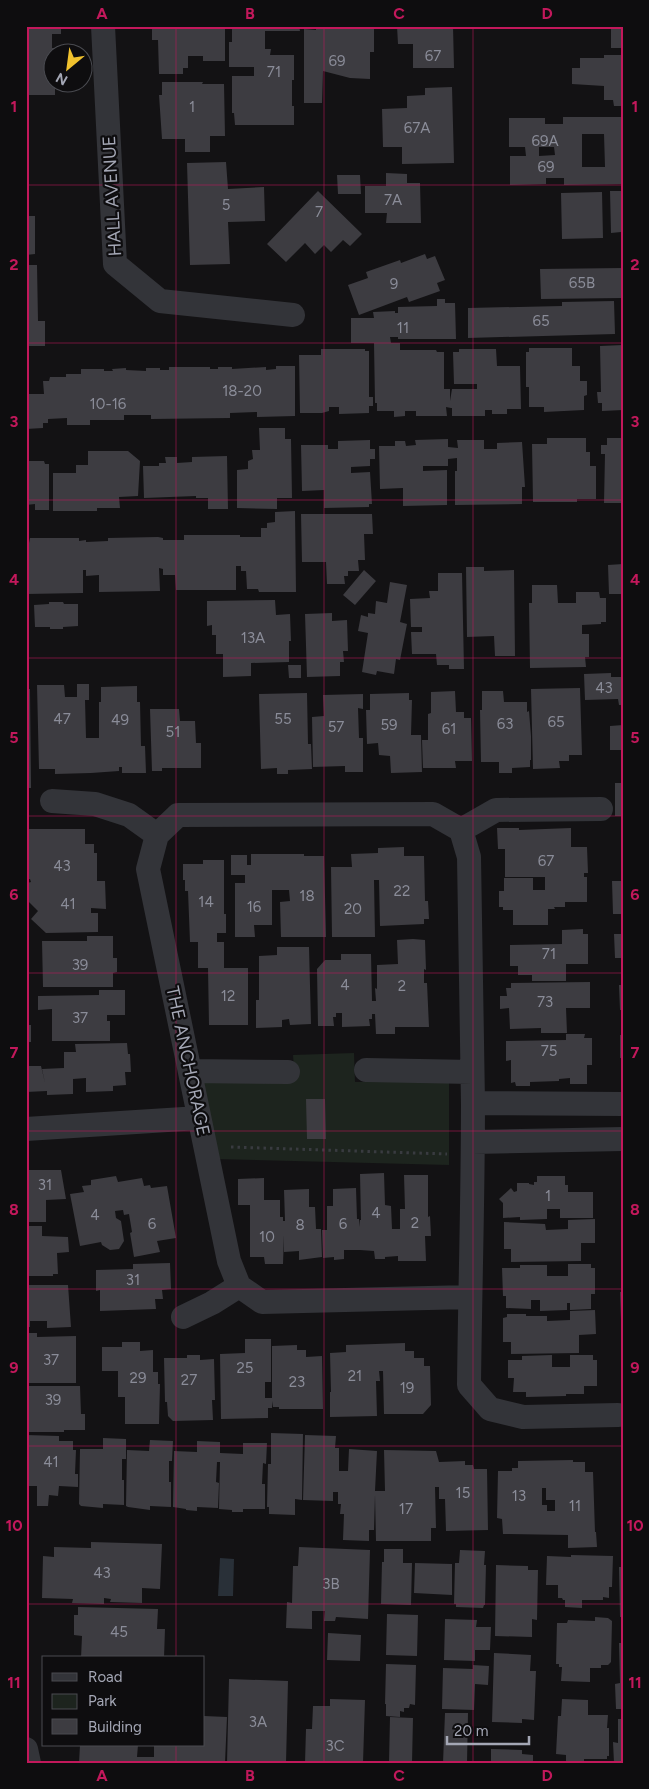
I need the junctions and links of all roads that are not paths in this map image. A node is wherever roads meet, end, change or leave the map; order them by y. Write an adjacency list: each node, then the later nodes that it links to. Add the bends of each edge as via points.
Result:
1 (103, 26): 2 (street, HALL AVENUE, via 115,264 160,302)
2 (292, 315)
3 (52, 801): 6 (street, via 95,804 129,815)
4 (602, 809): 5 (street, via 496,810)
5 (461, 830): 6 (street, via 434,814 178,814); 10 (street, via 470,857)
6 (157, 835): 8 (street, THE ANCHORAGE, via 148,869)
7 (366, 1070): 10 (street)
8 (190, 1071): 9 (street); 13 (street, THE ANCHORAGE)
9 (288, 1072)
10 (472, 1072): 11 (street)
11 (473, 1103): 12 (street); 16 (street)
12 (623, 1104)
13 (199, 1118): 14 (street); 17 (street, THE ANCHORAGE, via 229,1261)
14 (26, 1129)
15 (623, 1140): 16 (street)
16 (473, 1149): 18 (street)
17 (239, 1286): 18 (street, via 262,1302); 19 (street, via 212,1304)
18 (470, 1297): 20 (street, via 469,1385 490,1409 523,1417)
19 (182, 1317)
20 (618, 1415)
21 (26, 1749): 22 (street)
22 (29, 1763)

